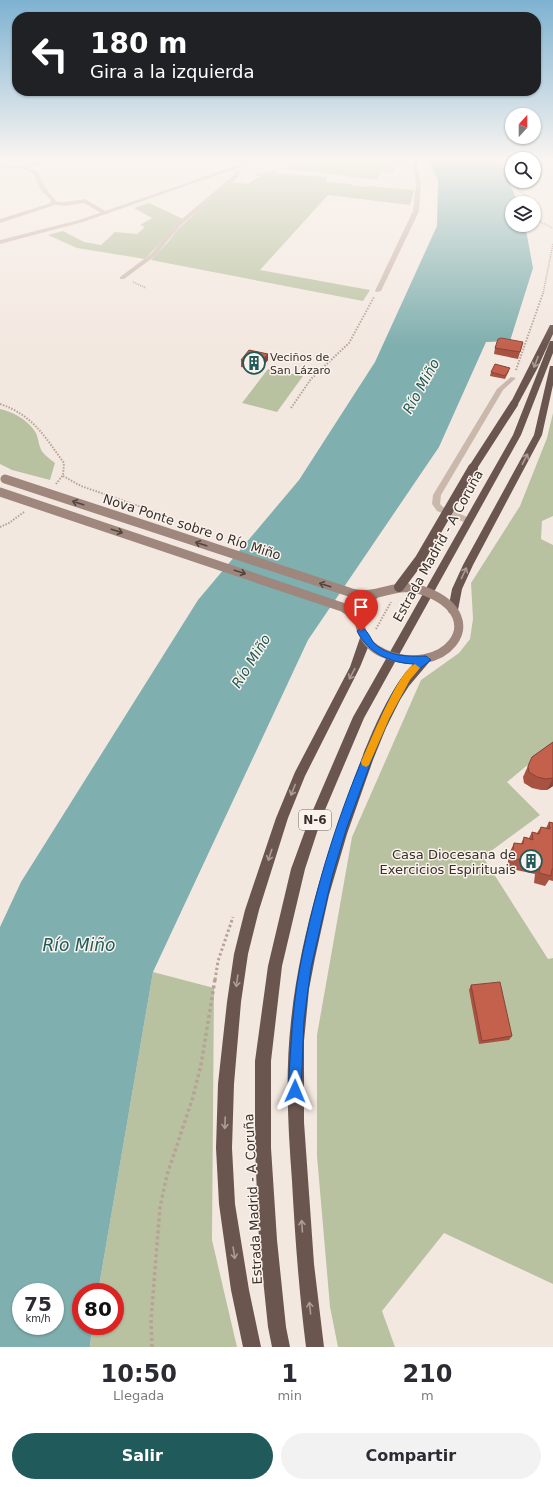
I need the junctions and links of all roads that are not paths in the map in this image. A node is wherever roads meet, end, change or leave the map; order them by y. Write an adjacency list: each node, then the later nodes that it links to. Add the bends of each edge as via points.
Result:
1 (84, 221): 4 (street)
2 (183, 221): 5 (street, via 153,255)
3 (411, 221): 6 (street)
4 (0, 242)
5 (122, 278)
6 (378, 291)
7 (553, 327): 14 (highway, one-way to 14, bridge, via 514,404 475,464 420,559)
8 (553, 343): 13 (highway, Estrada Madrid - A Coruña / N-6, via 517,435)
9 (553, 368): 16 (highway, one-way to 9, via 457,589 468,565 538,435)
10 (513, 378): 13 (lane, via 500,389 437,495 436,504 440,509)
11 (2, 478): 15 (main road, Nova Ponte sobre o Río Miño, one-way to 11, bridge, via 343,591)
12 (0, 492): 17 (main road, Nova Ponte sobre o Río Miño, one-way to 17, bridge, via 335,605 348,611)
13 (469, 521): 21 (highway, Estrada Madrid - A Coruña / N-6, via 359,717 316,817 298,869 287,912 275,966 263,1061 263,1148 268,1240)
14 (399, 587): 15 (main road, bridge); 16 (main road, bridge, via 432,594)
15 (376, 594): 17 (main road, via 362,608)
16 (453, 610): 19 (main road, bridge, via 458,622 458,634 452,646 442,654)
17 (359, 622): 18 (main road, bridge)
18 (365, 638): 19 (main road, bridge, via 372,647 385,654 399,659); 20 (highway, one-way to 20, via 355,668 314,745 282,818 252,910 241,954 228,1069 224,1148 227,1204 240,1290)
19 (426, 660): 22 (highway, one-way to 19, via 305,1264 294,1105 298,1020 305,968 327,877 370,751 407,678)
20 (252, 1347)
21 (281, 1347)
22 (315, 1347)

